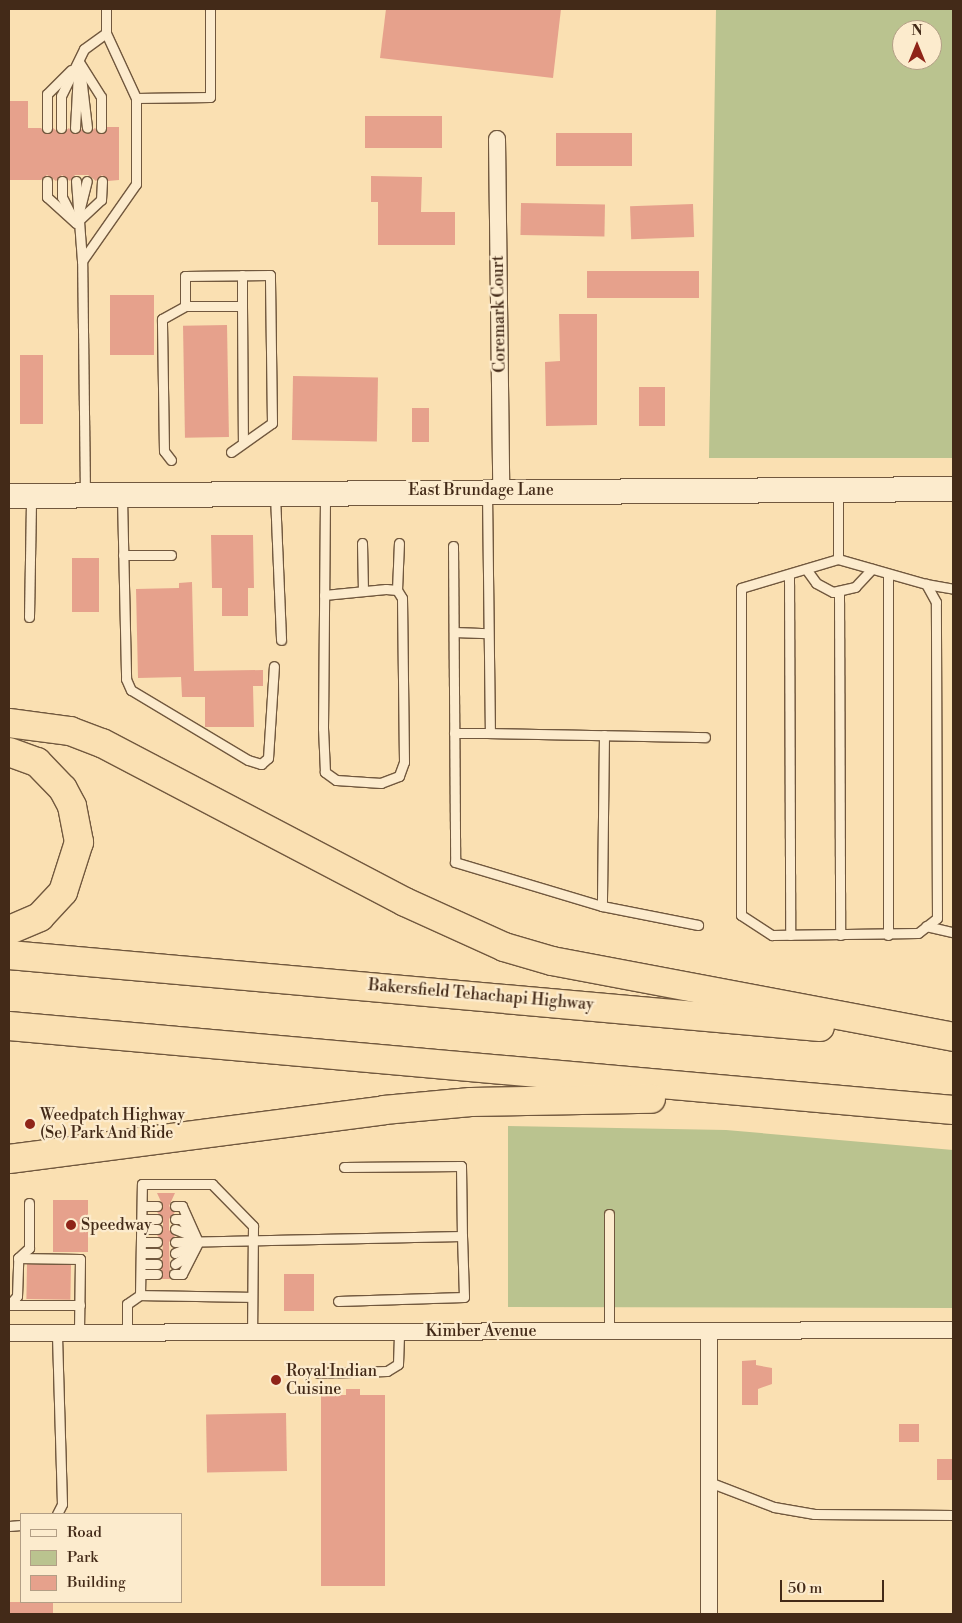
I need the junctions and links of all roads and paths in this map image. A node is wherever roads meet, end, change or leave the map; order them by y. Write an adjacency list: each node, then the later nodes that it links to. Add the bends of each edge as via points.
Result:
1 (106, 9): 3 (lane)
2 (210, 9): 5 (lane, via 210,97)
3 (106, 33): 4 (lane, via 84,49); 5 (lane)
4 (79, 62): 6 (lane, via 47,94); 7 (lane, via 61,96); 8 (lane); 9 (lane); 10 (lane, via 101,97)
5 (136, 98): 18 (lane, via 136,184)
6 (46, 128)
7 (61, 128)
8 (75, 128)
9 (87, 128)
10 (101, 128)
11 (497, 139): 25 (street, Coremark Court)
12 (47, 181): 17 (lane, via 47,198)
13 (62, 181): 17 (lane, via 62,197)
14 (76, 181): 17 (lane)
15 (87, 181): 17 (lane)
16 (102, 181): 17 (lane, via 101,200)
17 (76, 223): 18 (lane)
18 (82, 262): 32 (lane)
19 (242, 275): 20 (lane, via 185,276); 21 (lane); 22 (lane, via 270,275 272,422)
20 (185, 306): 21 (lane); 24 (lane, via 162,318 164,451)
21 (242, 306): 22 (lane)
22 (243, 443): 23 (lane)
23 (231, 452)
24 (171, 460)
25 (494, 490): 26 (main road, East Brundage Lane); 29 (main road, East Brundage Lane); 51 (lane)
26 (838, 490): 27 (main road, East Brundage Lane); 38 (lane)
27 (953, 490)
28 (275, 492): 29 (main road, East Brundage Lane); 30 (main road, East Brundage Lane); 52 (lane)
29 (325, 492): 48 (lane)
30 (122, 494): 32 (main road, East Brundage Lane); 36 (lane)
31 (20, 495): 32 (main road, East Brundage Lane); 49 (lane)
32 (85, 495)
33 (362, 543): 46 (lane)
34 (399, 543): 45 (lane)
35 (453, 546): 50 (lane)
36 (123, 555): 37 (lane); 53 (lane, via 126,679 131,690 248,760 261,764 268,758)
37 (171, 555)
38 (838, 560): 39 (lane); 40 (lane)
39 (806, 569): 41 (lane); 47 (lane, via 816,583)
40 (872, 569): 42 (lane); 47 (lane, via 855,587)
41 (789, 574): 65 (lane); 65 (lane, via 741,588 741,915 772,934)
42 (888, 574): 43 (lane); 67 (lane)
43 (926, 584): 44 (lane); 62 (lane, via 936,602 937,918)
44 (953, 589)
45 (397, 590): 46 (lane); 48 (lane, via 402,598 404,762 399,776 381,783 336,780 325,772)
46 (363, 591): 48 (lane)
47 (838, 592): 66 (lane)
48 (324, 595)
49 (29, 617)
50 (454, 632): 51 (lane); 55 (lane)
51 (488, 633): 56 (lane)
52 (281, 640)
53 (274, 666)
54 (9, 723): 72 (highway, via 70,731 102,743 405,902 504,947 552,962)
55 (454, 733): 56 (lane); 60 (lane, via 455,862)
56 (490, 733): 57 (lane)
57 (604, 735): 58 (lane); 60 (lane)
58 (705, 737)
59 (9, 752): 63 (highway, via 36,762 63,789 72,806 79,842 72,876 58,899 40,917)
60 (602, 906): 61 (lane)
61 (698, 925)
62 (926, 926): 64 (lane); 67 (lane, via 918,933)
63 (9, 930)
64 (953, 932)
65 (790, 934): 66 (lane)
66 (840, 934): 67 (lane)
67 (888, 935)
68 (9, 955): 72 (highway, Bakersfield Tehachapi Highway)
69 (9, 1026): 71 (highway)
70 (9, 1033): 71 (highway)
71 (93, 1033): 73 (highway)
72 (953, 1038)
73 (952, 1110): 74 (highway, via 630,1098 471,1102)
74 (9, 1159)
75 (344, 1167): 87 (lane, via 460,1166)
76 (29, 1203): 96 (lane, via 29,1248)
77 (142, 1206): 78 (lane); 81 (lane); 88 (lane, via 142,1184 212,1184 253,1226)
78 (157, 1206)
79 (175, 1206): 92 (lane, via 182,1206)
80 (608, 1214): 111 (lane)
81 (142, 1219): 82 (lane); 84 (lane)
82 (157, 1219)
83 (175, 1219): 92 (lane, via 181,1219)
84 (142, 1229): 85 (lane); 89 (lane)
85 (157, 1229)
86 (175, 1229): 92 (lane)
87 (462, 1236): 88 (lane); 108 (lane, via 464,1297)
88 (253, 1240): 92 (lane); 106 (lane)
89 (141, 1242): 90 (lane); 93 (lane)
90 (157, 1242)
91 (174, 1242): 92 (lane)
92 (198, 1242): 95 (lane); 99 (lane, via 181,1264); 102 (lane, via 182,1274)
93 (141, 1253): 94 (lane); 97 (lane)
94 (157, 1253)
95 (174, 1253)
96 (21, 1264): 104 (lane, via 22,1281); 107 (lane, via 80,1259 75,1266)
97 (141, 1264): 98 (lane); 100 (lane)
98 (157, 1264)
99 (174, 1264)
100 (141, 1274): 101 (lane); 103 (lane)
101 (157, 1274)
102 (174, 1274)
103 (140, 1295): 106 (lane); 115 (lane, via 127,1304)
104 (17, 1296): 105 (lane); 109 (lane)
105 (27, 1296)
106 (252, 1297): 116 (lane)
107 (77, 1299): 109 (lane); 114 (lane)
108 (338, 1301)
109 (9, 1305)
110 (953, 1330): 112 (street, Kimber Avenue)
111 (609, 1331): 112 (street, Kimber Avenue); 117 (street, Kimber Avenue)
112 (709, 1331): 120 (street)
113 (57, 1332): 114 (street, Kimber Avenue); 118 (street, Kimber Avenue); 121 (lane, via 62,1504)
114 (79, 1332): 115 (street, Kimber Avenue)
115 (127, 1332): 116 (street, Kimber Avenue)
116 (252, 1332): 117 (street, Kimber Avenue)
117 (399, 1332): 119 (lane, via 398,1364 387,1371)
118 (9, 1333)
119 (318, 1373)
120 (709, 1482): 122 (lane, via 774,1507 814,1514); 123 (street)
121 (58, 1513)
122 (953, 1515)
123 (709, 1614)

